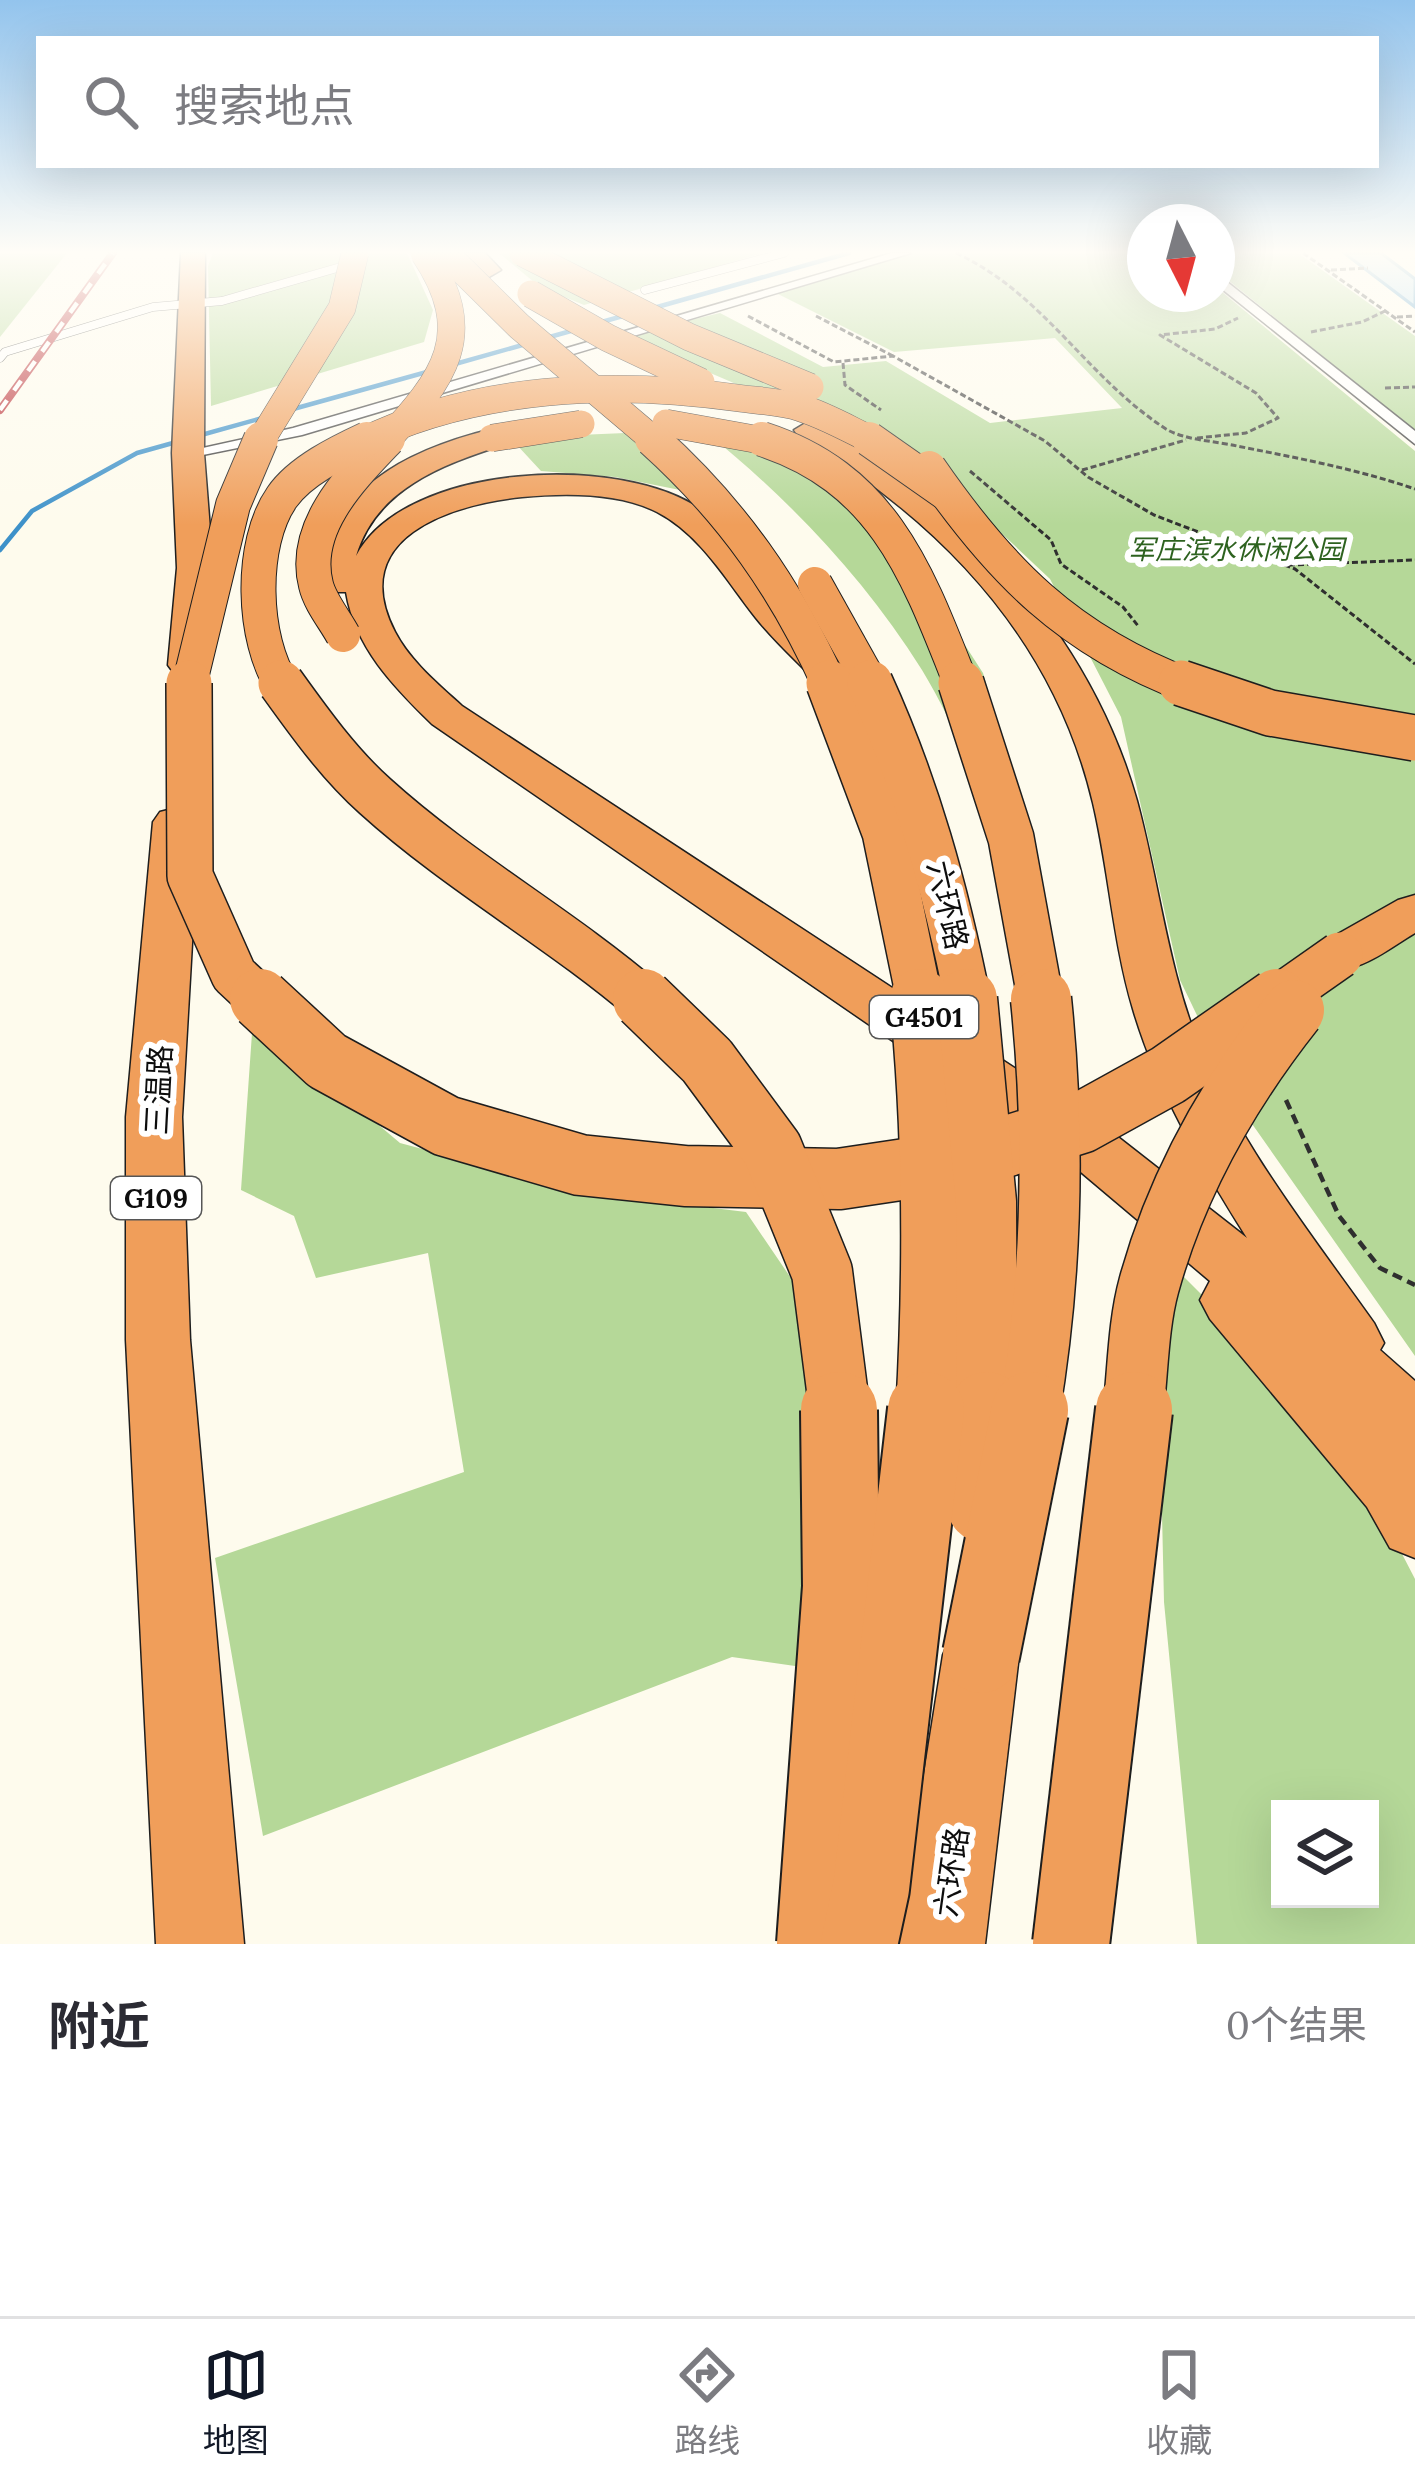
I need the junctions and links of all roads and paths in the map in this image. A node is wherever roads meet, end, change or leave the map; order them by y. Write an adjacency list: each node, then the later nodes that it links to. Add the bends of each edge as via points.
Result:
1 (32, 344): 16 (lane)
2 (189, 344): 19 (highway, 三温路 / G109)
3 (319, 344): 34 (highway, bridge, via 268,423 233,505 185,696 190,876 234,975 327,1061 446,1126 580,1165 839,1179 960,1161 1081,1123 1168,1075)
4 (450, 344): 27 (highway, bridge, via 432,385 326,514 314,576 322,610)
5 (565, 344): 29 (highway, 六环路 / G4501, bridge, via 710,494 788,594)
6 (578, 344): 39 (highway, 六环路 / G4501, bridge, via 731,483 821,592 909,768 932,837 976,1052 986,1172)
7 (598, 344): 19 (street, via 296,432)
8 (620, 344): 37 (highway, bridge, via 873,468 962,538 1021,602 1071,682 1106,773 1161,1012 1191,1087)
9 (705, 344): 23 (highway, bridge, via 823,393)
10 (805, 344): 17 (path)
11 (869, 344): 15 (path)
12 (1071, 344): 20 (path, via 1109,384)
13 (1174, 344): 20 (path, via 1256,393 1279,418 1246,433)
14 (1298, 344): 21 (street)
15 (893, 356): 17 (path); 22 (path)
16 (0, 358)
17 (843, 362): 18 (path, via 845,385)
18 (880, 410)
19 (188, 432): 40 (highway, 三温路 / G109, via 195,568 154,1117 158,1340)
20 (1190, 439): 22 (path); 24 (path)
21 (1415, 439)
22 (1081, 471): 26 (path, via 1154,515)
23 (955, 480): 28 (path, via 1051,540 1061,564 1123,607); 32 (highway, bridge, via 1046,606 1100,642 1258,709); 41 (highway, bridge, via 799,407 677,388 561,391 422,416 330,457 282,497 255,572 272,669 312,727 372,794 652,1007 706,1061 781,1169 822,1272 841,1422 841,1587)
24 (1415, 489)
25 (1415, 560): 26 (path)
26 (1286, 565): 30 (path)
27 (343, 635): 31 (highway); 39 (highway, bridge, via 334,571 366,502 433,458 520,432 648,422 766,440 844,479 890,534 977,716 1004,809 1044,1024 1049,1193 1036,1370)
28 (1143, 636)
29 (820, 663): 31 (highway, bridge, via 698,521 642,494 550,484 452,500 380,543 365,588); 42 (highway, 六环路 / G4501, bridge, via 862,754 908,931 923,1009 935,1181 927,1399)
30 (1415, 664)
31 (392, 676): 37 (highway, via 1090,1146 1259,1284); 38 (highway, via 432,722 1003,1107 1156,1226 1310,1383)
32 (1415, 738)
33 (1415, 911): 34 (highway)
34 (1340, 955): 44 (highway, bridge, via 1247,1068 1194,1164 1148,1287)
35 (1286, 1100): 36 (path, via 1340,1216 1380,1268)
36 (1415, 1285)
37 (1403, 1420)
38 (1415, 1523)
39 (981, 1655): 43 (highway, 六环路 / G4501)
40 (200, 1944)
41 (815, 1944)
42 (859, 1944)
43 (941, 1944)
44 (1071, 1944)

